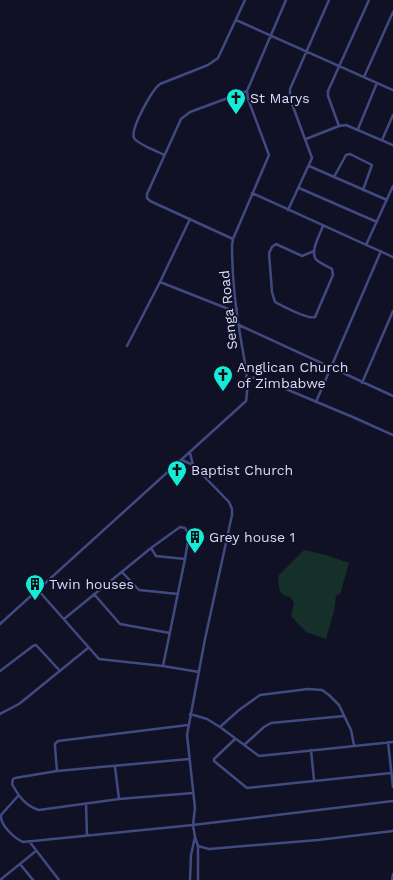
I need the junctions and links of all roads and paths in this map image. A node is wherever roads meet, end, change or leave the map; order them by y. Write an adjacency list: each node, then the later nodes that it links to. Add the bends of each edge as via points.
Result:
1 (245, 0): 6 (street)
2 (286, 0): 7 (street)
3 (330, 0): 8 (street)
4 (369, 0): 9 (street)
5 (393, 12): 10 (street)
6 (236, 20): 7 (street); 20 (street, via 218,58 208,65 160,84 149,98 133,137 137,142)
7 (271, 35): 8 (street); 12 (street)
8 (306, 51): 9 (street); 17 (street, via 290,93)
9 (339, 66): 10 (street); 15 (street, via 328,92)
10 (364, 77): 11 (street)
11 (377, 83): 13 (street); 16 (street)
12 (247, 90): 20 (street, via 183,117); 26 (street, Senga Road, via 269,155)
13 (393, 90)
14 (393, 115): 18 (street)
15 (339, 126): 16 (street, via 348,125); 17 (street)
16 (358, 129): 18 (street)
17 (306, 139): 21 (street, via 312,156)
18 (382, 140): 19 (street)
19 (393, 145)
20 (164, 155): 29 (street, via 147,198)
21 (309, 166): 22 (street); 24 (street)
22 (334, 177): 25 (street); 25 (street, via 346,155 350,154 372,165)
23 (393, 186): 27 (street)
24 (299, 188): 28 (street); 30 (street)
25 (363, 190): 27 (street)
26 (252, 193): 28 (street); 32 (street, Senga Road)
27 (387, 200): 30 (street)
28 (288, 210): 31 (street)
29 (190, 219): 32 (street); 37 (street)
30 (377, 222): 33 (street)
31 (323, 226): 33 (street); 34 (street)
32 (233, 239): 38 (street, Senga Road)
33 (366, 245): 35 (street)
34 (314, 251): 34 (street, via 316,261 331,268 333,272 316,315 311,318 275,302 269,253 272,247 278,244 302,256)
35 (381, 251): 36 (street); 42 (street)
36 (393, 257)
37 (160, 282): 38 (street, via 231,310); 41 (street)
38 (237, 309): 40 (street, Senga Road)
39 (393, 311): 44 (street)
40 (238, 324): 42 (street); 43 (street, Senga Road)
41 (127, 346)
42 (331, 368): 44 (street); 46 (street)
43 (246, 378): 46 (street, via 262,379); 48 (street, Senga Road, via 246,401)
44 (362, 382): 45 (street)
45 (393, 396)
46 (316, 402): 47 (street)
47 (393, 435)
48 (190, 452): 49 (street, Senga Road); 50 (street)
49 (182, 460): 50 (street); 54 (street, Senga Road)
50 (193, 465): 64 (street, via 229,502 232,509)
51 (151, 548): 52 (street, via 157,556); 52 (street, via 176,529 185,528 189,535); 53 (street)
52 (185, 559): 56 (street)
53 (122, 572): 55 (street); 56 (street, via 139,590)
54 (38, 590): 57 (street); 58 (street, Senga Road)
55 (94, 594): 57 (street); 59 (street, via 122,626)
56 (178, 594): 59 (street)
57 (64, 618): 60 (street)
58 (0, 624)
59 (170, 633): 61 (street)
60 (88, 648): 61 (street, via 101,659); 63 (street)
61 (163, 666): 64 (street)
62 (0, 671): 63 (street, via 36,645)
63 (60, 671): 65 (street, via 19,704)
64 (199, 672): 66 (street)
65 (0, 714)
66 (190, 714): 68 (street); 69 (street, via 207,719)
67 (344, 716): 69 (street, via 339,705 326,692 308,689 257,696); 73 (street, via 352,730); 74 (street, via 271,723)
68 (188, 725): 76 (street); 78 (street, via 58,742 54,747)
69 (220, 727): 70 (street)
70 (235, 739): 74 (street); 80 (street, via 214,761 246,787)
71 (388, 742): 72 (street); 73 (street); 79 (street)
72 (393, 742)
73 (354, 745): 75 (street)
74 (244, 746): 75 (street, via 259,756)
75 (311, 750): 80 (street)
76 (189, 759): 77 (street); 82 (street)
77 (115, 767): 78 (street); 84 (street)
78 (57, 771): 83 (street, via 13,779 12,784)
79 (391, 773): 80 (street); 81 (street)
80 (314, 780)
81 (393, 787)
82 (193, 793): 84 (street); 87 (street)
83 (18, 796): 86 (street, via 39,810); 91 (street, via 0,819 18,839 23,842)
84 (119, 799): 86 (street)
85 (393, 801): 87 (street)
86 (86, 804): 89 (street)
87 (194, 825): 89 (street); 90 (street)
88 (393, 831): 92 (street, via 209,849)
89 (87, 835): 91 (street)
90 (195, 837): 92 (street); 99 (street)
91 (29, 841): 93 (street)
92 (198, 846): 100 (street)
93 (36, 851): 94 (street); 98 (street)
94 (20, 864): 96 (street); 97 (street)
95 (393, 874): 101 (street)
96 (0, 880)
97 (33, 880)
98 (59, 880)
99 (190, 880)
100 (198, 880)
101 (392, 880)

